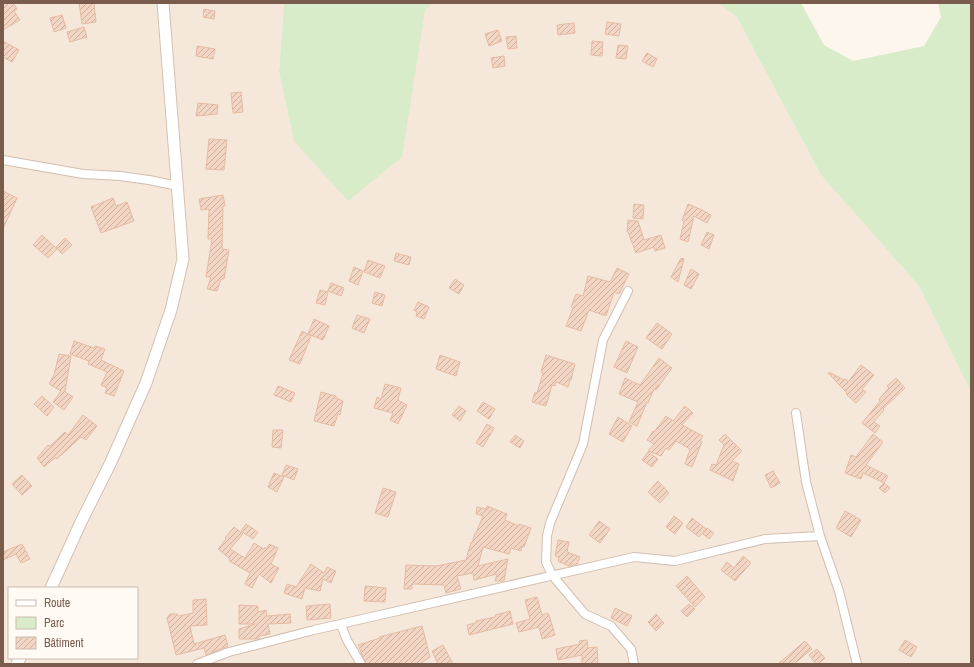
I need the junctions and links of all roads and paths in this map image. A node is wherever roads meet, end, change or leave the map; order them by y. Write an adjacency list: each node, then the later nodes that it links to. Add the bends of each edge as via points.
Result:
1 (163, 3): 3 (street)
2 (3, 160): 3 (street, via 83,174 120,176)
3 (178, 186): 8 (street, via 183,259 170,310 146,383)
4 (628, 290): 7 (street, via 603,340 583,444 550,523 546,562)
5 (796, 413): 6 (street, via 806,482)
6 (820, 536): 7 (street, via 764,539 675,561 634,557); 13 (street, via 839,591)
7 (552, 575): 9 (street); 12 (street, via 585,614 611,626 631,649)
8 (51, 587)
9 (341, 625): 10 (street, via 229,652); 11 (street)
10 (196, 664)
11 (361, 664)
12 (634, 664)
13 (857, 664)

